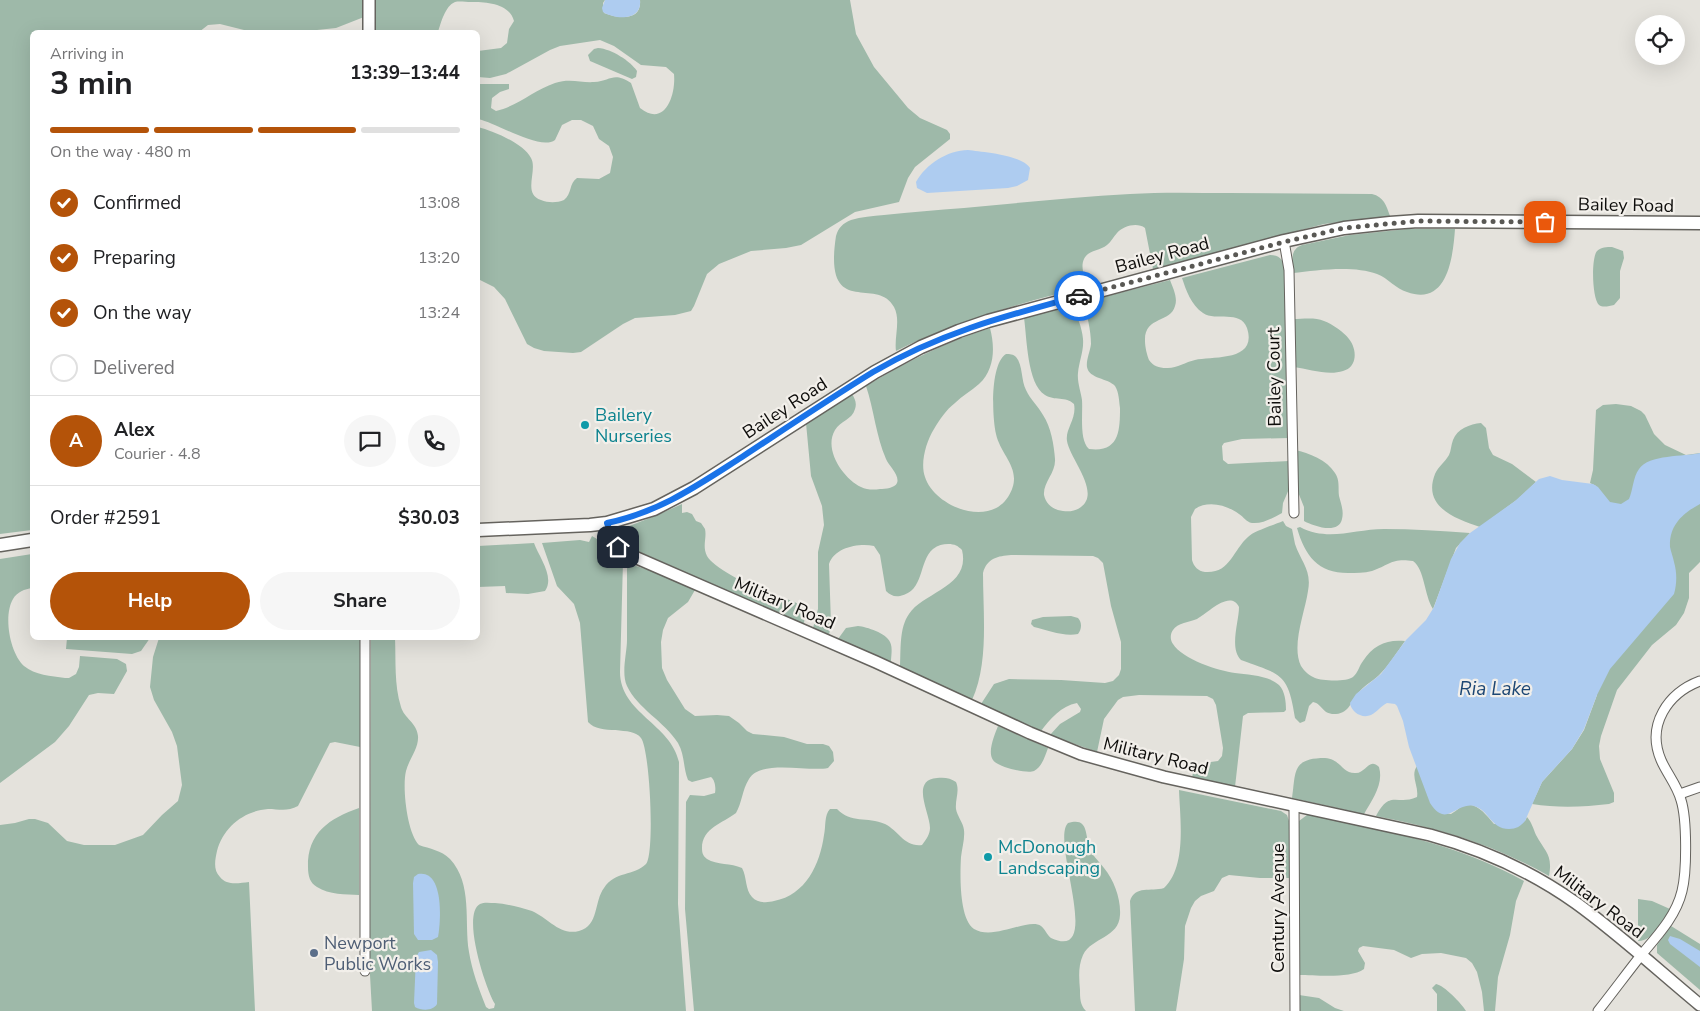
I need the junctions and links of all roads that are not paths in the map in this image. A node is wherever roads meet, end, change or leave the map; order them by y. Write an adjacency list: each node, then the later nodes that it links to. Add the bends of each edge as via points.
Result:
1 (369, 0): 2 (street)
2 (369, 30)
3 (1700, 223): 4 (main road, Bailey Road, via 1405,222 1344,228)
4 (1284, 242): 5 (street, Bailey Court, via 1289,270); 6 (main road, Bailey Road, via 999,317 941,338 861,380 680,496 648,511)
5 (1294, 513)
6 (607, 523): 7 (main road, Bailey Road); 14 (street, Military Road, via 615,544 630,555 1055,744 1140,772)
7 (480, 530)
8 (30, 540): 9 (main road)
9 (0, 544)
10 (365, 640): 16 (street)
11 (1700, 681): 13 (street, via 1672,698 1658,724 1660,758)
12 (1700, 787): 13 (street)
13 (1680, 794): 15 (street, via 1684,824 1682,891 1672,916)
14 (1294, 805): 15 (street, Military Road, via 1435,836 1493,857 1570,899); 18 (street, Century Avenue)
15 (1641, 956): 17 (street, Military Road); 19 (street)
16 (365, 971)
17 (1700, 1005)
18 (1295, 1011)
19 (1598, 1011)

